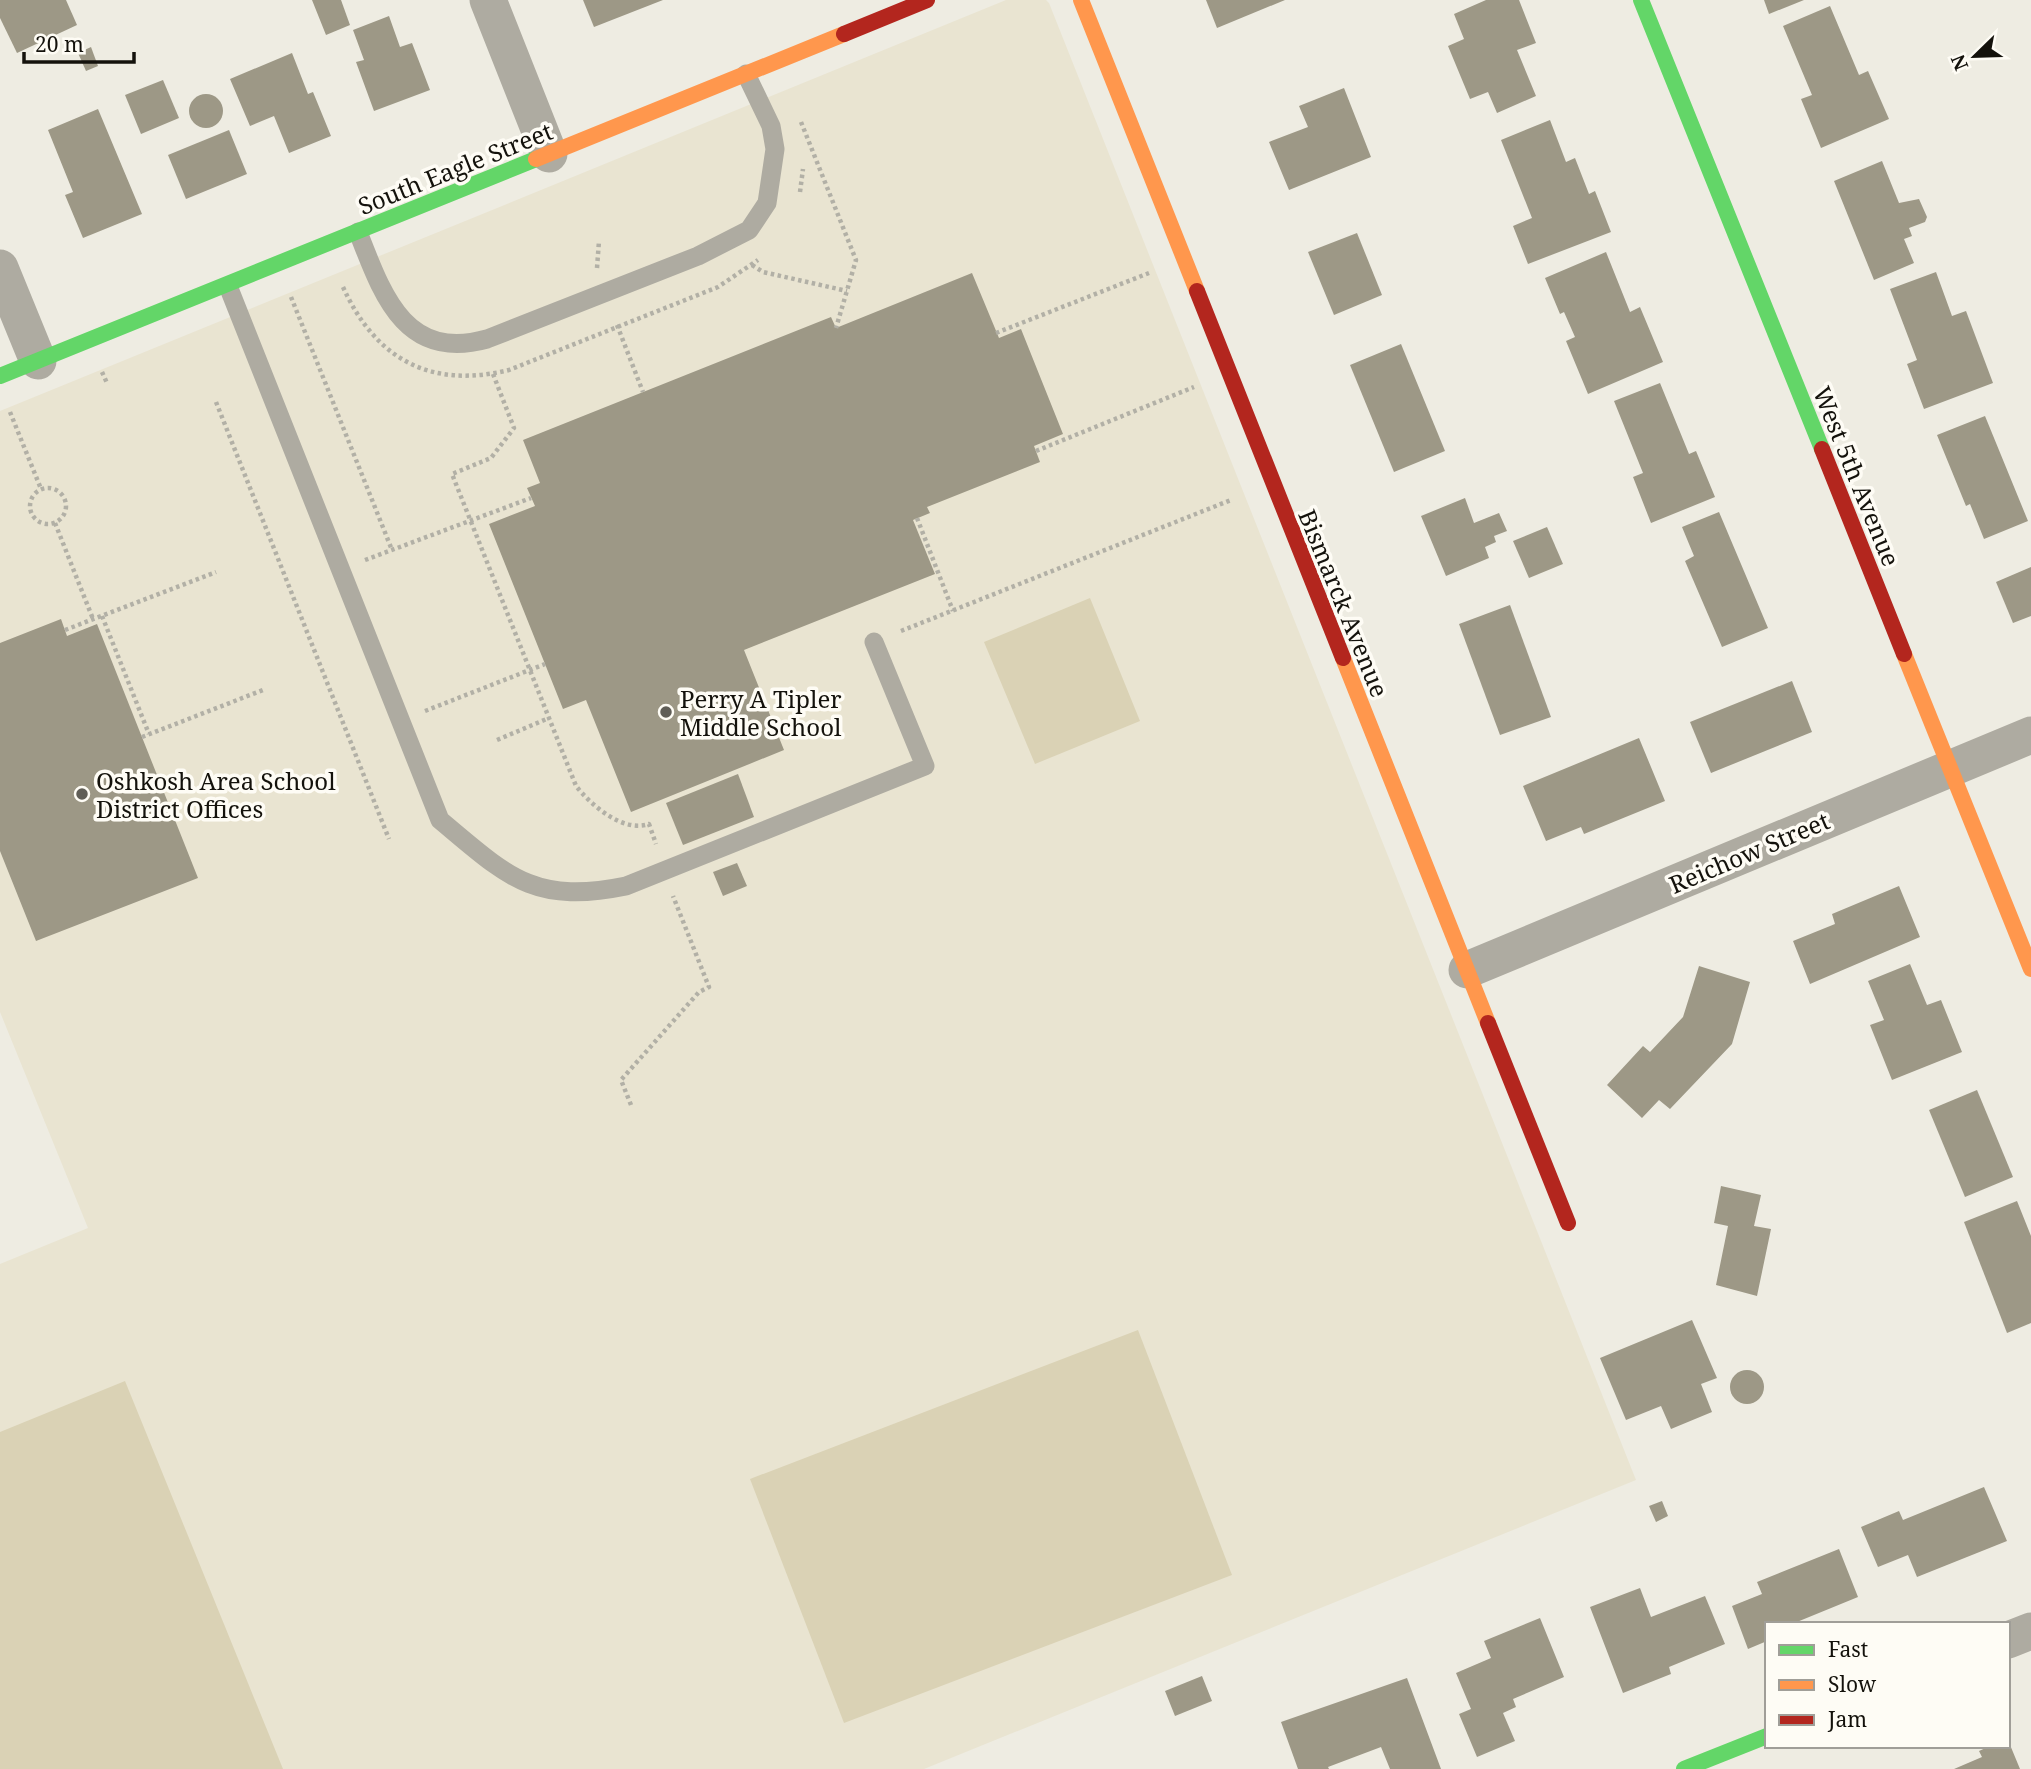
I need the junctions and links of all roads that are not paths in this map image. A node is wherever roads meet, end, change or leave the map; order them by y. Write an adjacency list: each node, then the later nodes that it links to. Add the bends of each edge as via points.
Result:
1 (488, 0): 6 (street)
2 (927, 0): 5 (street, South Eagle Street)
3 (1081, 0): 16 (street, Bismarck Avenue)
4 (1641, 0): 14 (street, West 5th Avenue)
5 (747, 74): 6 (street, South Eagle Street); 7 (lane, via 771,126 775,149 767,203 749,230 698,256 487,339 454,344 419,334 385,300)
6 (549, 154): 7 (street, South Eagle Street)
7 (358, 232): 9 (street, South Eagle Street)
8 (0, 268): 10 (street)
9 (228, 286): 10 (street, South Eagle Street); 12 (lane, via 440,820 500,871 527,885 570,893 626,886 925,766)
10 (38, 361): 11 (street, South Eagle Street)
11 (0, 376)
12 (874, 642)
13 (2031, 734): 14 (street, Reichow Street)
14 (1951, 767): 15 (street, West 5th Avenue); 16 (street, Reichow Street)
15 (2031, 969)
16 (1467, 970): 17 (street, Bismarck Avenue)
17 (1568, 1223)
18 (2031, 1631): 19 (street)
19 (2010, 1639)
20 (1765, 1737): 21 (street)
21 (1684, 1769)

